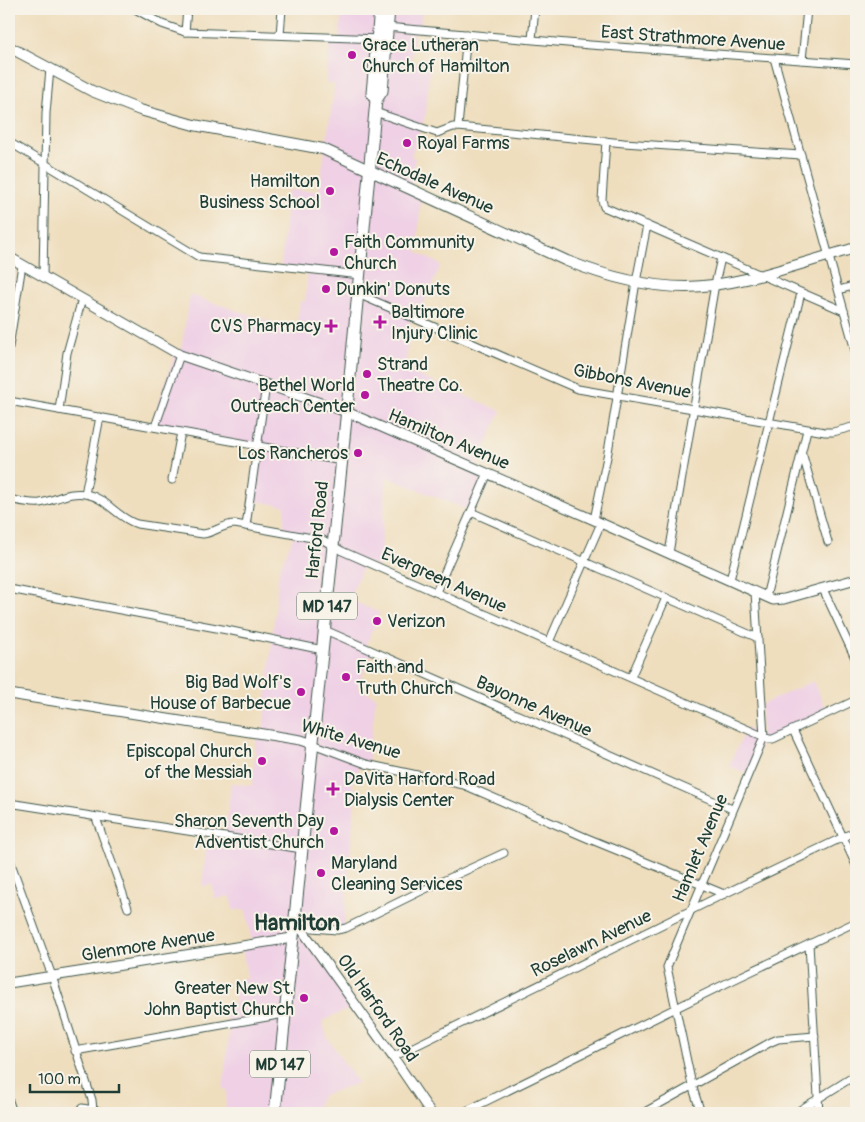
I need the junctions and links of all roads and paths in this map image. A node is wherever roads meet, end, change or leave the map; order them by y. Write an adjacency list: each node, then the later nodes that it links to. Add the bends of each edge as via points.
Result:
1 (135, 9): 9 (street)
2 (187, 9): 9 (street)
3 (282, 9): 11 (street)
4 (380, 9): 8 (main road, Harford Road / MD 147)
5 (389, 9): 8 (main road, Harford Road / MD 147)
6 (535, 9): 13 (street)
7 (807, 9): 16 (street)
8 (383, 26): 10 (street, East Strathmore Avenue); 12 (main road, Harford Road / MD 147)
9 (185, 32): 11 (street)
10 (467, 34): 13 (street, East Strathmore Avenue); 20 (street)
11 (280, 35): 12 (street)
12 (382, 39): 19 (main road, Harford Road / MD 147, via 382,91 376,100)
13 (532, 39): 15 (street, East Strathmore Avenue)
14 (9, 47): 18 (main road, Echodale Avenue)
15 (774, 58): 16 (street, East Strathmore Avenue); 23 (street)
16 (802, 60): 17 (street, East Strathmore Avenue)
17 (856, 64)
18 (50, 69): 24 (street); 25 (main road, Echodale Avenue, via 92,91 140,110 194,125 323,149)
19 (375, 112): 20 (street, via 437,133); 25 (main road, Harford Road / MD 147)
20 (458, 127): 21 (street)
21 (606, 141): 23 (street); 26 (street, via 602,204)
22 (9, 142): 24 (street)
23 (801, 155): 28 (street)
24 (45, 164): 32 (street, via 199,257); 34 (street)
25 (370, 171): 32 (main road, Harford Road / MD 147); 35 (main road, Echodale Avenue, via 567,261 606,276)
26 (648, 225): 30 (street); 35 (street)
27 (856, 248): 28 (main road, Echodale Avenue)
28 (828, 255): 33 (main road, Echodale Avenue); 38 (street)
29 (9, 257): 31 (street, Hamilton Avenue)
30 (721, 258): 33 (street); 36 (street)
31 (22, 265): 34 (street, Hamilton Avenue); 43 (street)
32 (360, 275): 40 (main road, Harford Road / MD 147)
33 (760, 275): 36 (main road, Echodale Avenue); 39 (street)
34 (44, 277): 41 (street, Hamilton Avenue)
35 (636, 282): 36 (main road, Echodale Avenue, via 687,287); 47 (street)
36 (715, 284): 49 (street)
37 (856, 285): 38 (street)
38 (839, 290): 42 (street)
39 (801, 293): 42 (street); 53 (street)
40 (358, 294): 47 (street, Gibbons Avenue, via 573,387); 51 (main road, Harford Road / MD 147)
41 (82, 299): 45 (street, Hamilton Avenue); 50 (street, via 67,353)
42 (844, 311): 44 (street)
43 (9, 347)
44 (856, 354)
45 (180, 355): 46 (street, Hamilton Avenue); 55 (street)
46 (266, 385): 51 (street, Hamilton Avenue); 58 (street)
47 (617, 396): 49 (street, Gibbons Avenue); 66 (street)
48 (9, 401): 50 (street)
49 (694, 409): 53 (street, Gibbons Avenue); 70 (street)
50 (59, 410): 52 (street)
51 (347, 412): 60 (main road, Harford Road / MD 147); 61 (street, Hamilton Avenue)
52 (100, 417): 55 (street); 63 (street)
53 (769, 423): 56 (street, Gibbons Avenue); 73 (street)
54 (856, 426): 56 (street, Gibbons Avenue, via 830,432)
55 (155, 427): 57 (street)
56 (807, 430): 59 (street)
57 (181, 432): 58 (street); 62 (street)
58 (258, 445): 60 (street); 67 (street)
59 (802, 455): 68 (street); 78 (street)
60 (342, 461): 69 (main road, Harford Road / MD 147)
61 (488, 473): 65 (street); 66 (street, Hamilton Avenue)
62 (172, 480)
63 (85, 494): 64 (street, via 64,495 39,503); 67 (street, Evergreen Avenue, via 100,499 137,524 202,534 230,524)
64 (9, 499)
65 (471, 512): 71 (street); 76 (street)
66 (598, 521): 70 (street, Hamilton Avenue); 71 (street)
67 (246, 526): 69 (street, Evergreen Avenue, via 323,540)
68 (828, 542)
69 (333, 546): 76 (street, Evergreen Avenue); 80 (main road, Harford Road / MD 147)
70 (669, 553): 73 (street, Hamilton Avenue)
71 (584, 562): 79 (street); 82 (street)
72 (856, 579): 74 (street, Hamilton Avenue)
73 (730, 580): 77 (street, Hamilton Avenue)
74 (823, 588): 78 (street, Hamilton Avenue, via 778,600); 84 (street)
75 (9, 589): 83 (street)
76 (436, 592): 82 (street, Evergreen Avenue)
77 (755, 592): 78 (street, Hamilton Avenue); 81 (street, Hamlet Avenue)
78 (766, 597)
79 (666, 598): 81 (street); 85 (street)
80 (325, 630): 83 (main road, Harford Road / MD 147); 92 (street, Bayonne Avenue)
81 (758, 638): 89 (street, Hamlet Avenue)
82 (549, 642): 85 (street, Evergreen Avenue)
83 (322, 650): 90 (main road, Harford Road / MD 147)
84 (856, 660)
85 (630, 677): 89 (street, Evergreen Avenue)
86 (9, 694): 90 (street, White Avenue)
87 (856, 700): 88 (street)
88 (793, 730): 89 (street, via 773,739); 95 (street)
89 (764, 737): 92 (street, Hamlet Avenue)
90 (313, 744): 96 (main road, Harford Road / MD 147); 100 (street, White Avenue, via 366,764 464,785)
91 (9, 803): 93 (street)
92 (732, 809): 100 (street, Hamlet Avenue)
93 (96, 818): 96 (street); 102 (street)
94 (856, 831): 95 (street, Roselawn Avenue)
95 (843, 837): 99 (street); 101 (street, Roselawn Avenue)
96 (302, 848): 105 (main road, Harford Road / MD 147)
97 (504, 853): 105 (street, via 341,930)
98 (9, 858): 108 (street)
99 (856, 865)
100 (700, 885): 101 (street, White Avenue); 103 (street, Hamlet Avenue)
101 (724, 894): 103 (street, Roselawn Avenue)
102 (128, 908)
103 (689, 912): 110 (street, Hamlet Avenue, via 667,967); 114 (street, Roselawn Avenue)
104 (856, 922): 107 (street)
105 (297, 926): 106 (main road, Harford Road / MD 147); 114 (street, Old Harford Road)
106 (292, 938): 108 (street, Glenmore Avenue); 111 (main road, Harford Road / MD 147)
107 (810, 944): 110 (street); 112 (street)
108 (52, 976): 109 (street, Glenmore Avenue); 113 (street)
109 (9, 983)
110 (676, 1008): 116 (street, Hamlet Avenue); 125 (street)
111 (284, 1014): 113 (street); 123 (main road, Harford Road / MD 147)
112 (815, 1036): 116 (street, via 770,1042); 117 (street)
113 (75, 1051): 120 (street)
114 (393, 1057): 124 (street, Old Harford Road)
115 (856, 1075): 117 (street)
116 (692, 1085): 126 (street); 127 (street, Hamlet Avenue)
117 (818, 1099): 128 (street); 129 (street)
118 (9, 1101): 121 (street)
119 (82, 1108): 120 (street)
120 (93, 1110): 122 (street)
121 (13, 1113)
122 (109, 1113)
123 (275, 1113)
124 (431, 1113)
125 (462, 1113)
126 (643, 1113)
127 (701, 1113)
128 (795, 1113)
129 (819, 1113)

